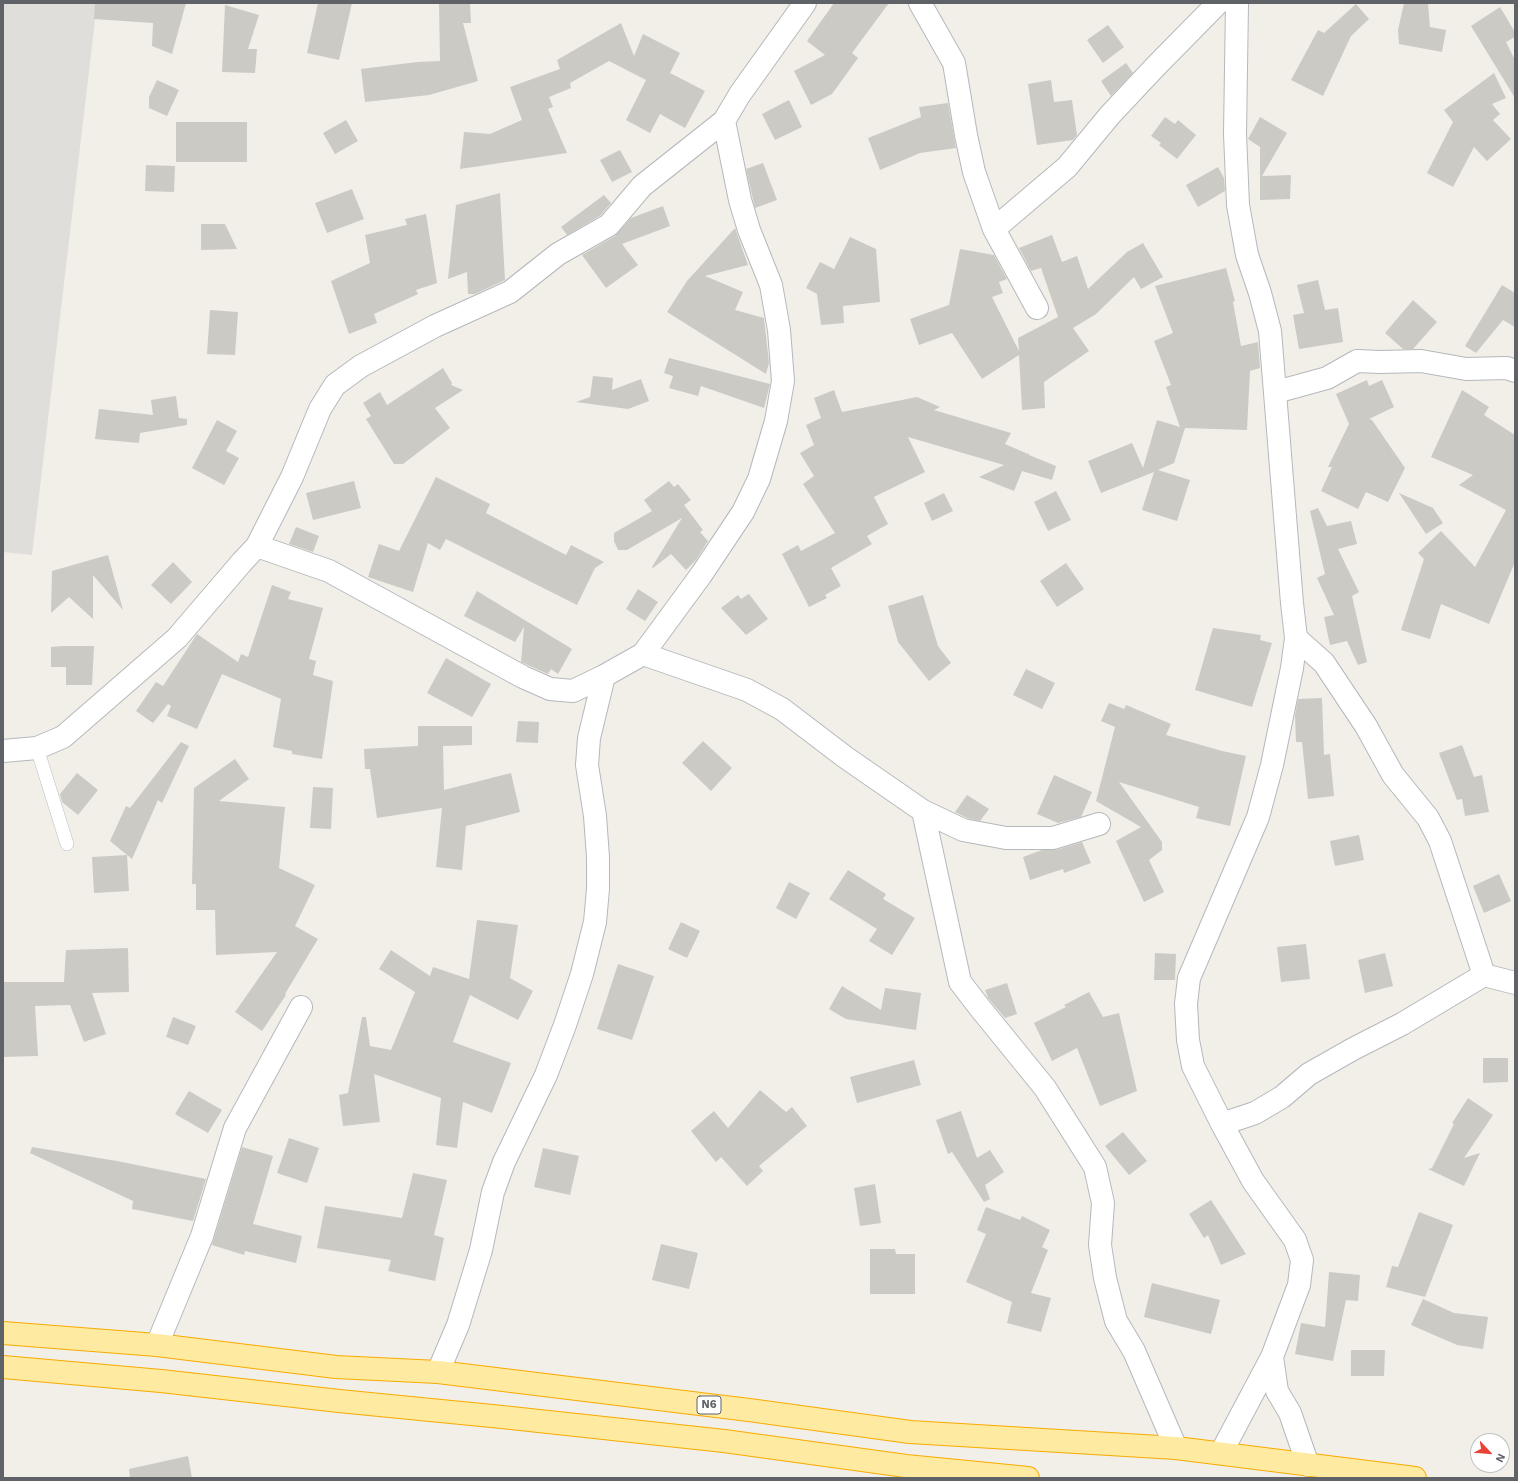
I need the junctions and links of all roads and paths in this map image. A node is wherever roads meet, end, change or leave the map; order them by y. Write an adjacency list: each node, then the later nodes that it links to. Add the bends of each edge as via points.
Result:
1 (805, 3): 5 (street, via 740,94)
2 (920, 3): 6 (street, via 954,62 974,172)
3 (1218, 3): 6 (street, via 1115,109 1067,167)
4 (1237, 3): 9 (street, via 1235,134 1238,205 1247,255 1270,331)
5 (724, 121): 10 (street, via 642,186 609,225 558,254 510,292 434,326 361,366 335,385 320,410 292,477); 12 (street, via 740,200 771,285 779,330 783,381 776,421 759,479 743,512)
6 (994, 229): 7 (street)
7 (1037, 308)
8 (1515, 371): 9 (street, via 1507,368 1466,369 1421,361 1357,361 1327,378)
9 (1276, 392): 11 (street)
10 (257, 546): 13 (street, via 329,571 523,677 550,689 573,691); 14 (street, via 177,638 63,737)
11 (1296, 638): 19 (street, via 1324,663 1366,726 1394,775 1428,818 1440,841); 22 (street, via 1274,757 1258,817 1189,978 1186,1004 1188,1040 1193,1066)
12 (643, 654): 13 (street); 16 (street, via 747,690 782,709)
13 (604, 676): 27 (street, via 590,738 587,765 598,857 595,922 582,974 565,1025 546,1075 504,1162 493,1192 481,1250 458,1325)
14 (37, 748): 15 (street); 18 (lane)
15 (3, 752)
16 (923, 811): 17 (street, via 963,830 1006,838 1053,838); 28 (street, via 960,982 1045,1088 1095,1167 1103,1203 1100,1245 1116,1321 1134,1351)
17 (1099, 824)
18 (67, 844)
19 (1484, 975): 20 (street); 22 (street, via 1402,1024 1309,1074 1282,1097 1255,1113)
20 (1515, 983)
21 (301, 1007): 24 (street, via 235,1128 202,1236)
22 (1222, 1124): 25 (street, via 1253,1181 1295,1240 1302,1260 1299,1285)
23 (3, 1333): 24 (highway, N6)
24 (157, 1345): 27 (highway, N6, via 336,1367)
25 (1272, 1357): 29 (street); 30 (street, via 1277,1391 1290,1413)
26 (3, 1368): 31 (highway, via 161,1381 724,1441)
27 (438, 1372): 28 (highway, N6, via 910,1432)
28 (1176, 1448): 29 (highway, N6)
29 (1222, 1453): 30 (highway, N6)
30 (1308, 1465): 33 (highway, N6)
31 (907, 1472): 32 (highway)
32 (1028, 1478)
33 (1415, 1478)

